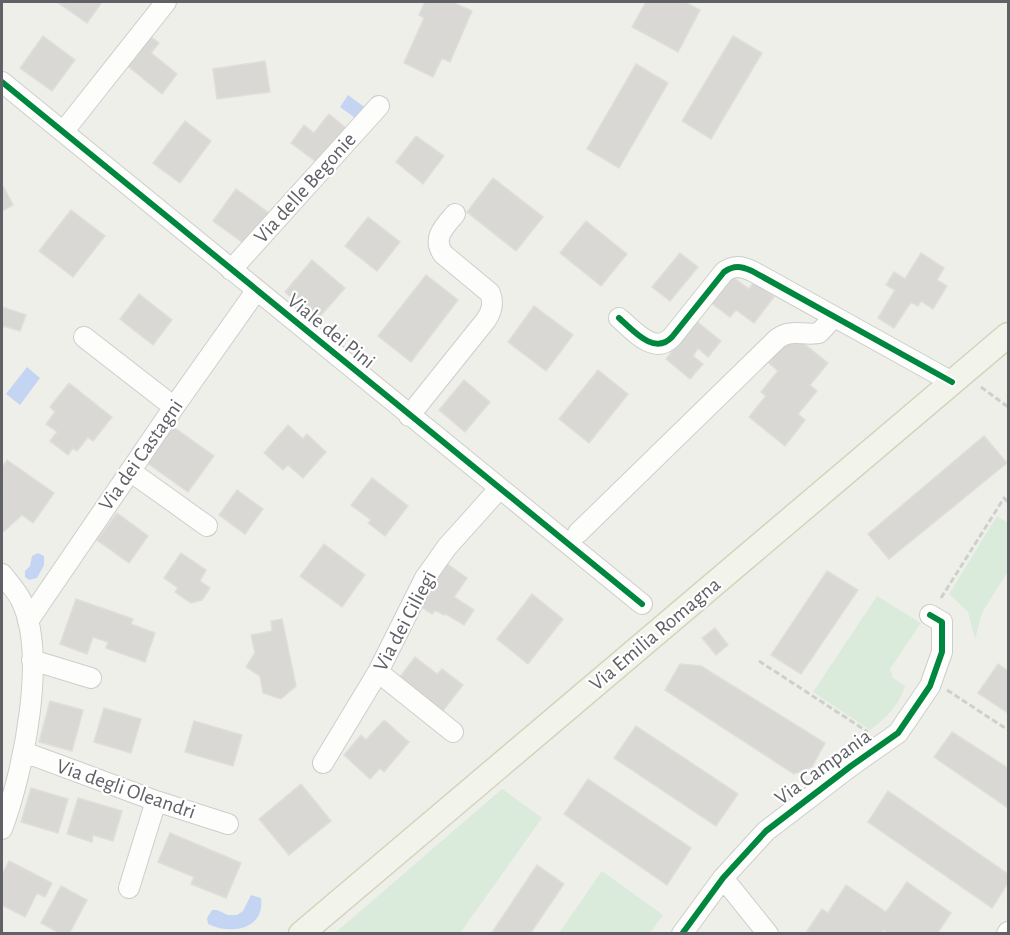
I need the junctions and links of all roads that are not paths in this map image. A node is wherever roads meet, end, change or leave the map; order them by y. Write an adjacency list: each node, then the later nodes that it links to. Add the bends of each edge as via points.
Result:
1 (166, 2): 4 (street)
2 (2, 82): 4 (street, Viale dei Pini)
3 (379, 106): 6 (street, Via delle Begonie)
4 (63, 132): 6 (street, Viale dei Pini)
5 (455, 214): 14 (street, via 440,232 438,247 490,293 492,309)
6 (231, 270): 7 (street, Viale dei Pini)
7 (256, 291): 13 (street, Via dei Castagni); 14 (street, Viale dei Pini)
8 (834, 317): 9 (street, via 752,271 734,266 720,275 672,337 663,343 649,342); 12 (street); 18 (street, via 819,333 793,332 781,336)
9 (619, 318)
10 (1008, 335): 12 (main road, Via Emilia Romagna)
11 (84, 337): 13 (street)
12 (957, 378): 34 (main road, Via Emilia Romagna)
13 (174, 407): 15 (street, Via dei Castagni)
14 (409, 416): 16 (street, Viale dei Pini)
15 (130, 471): 17 (street); 22 (street, Via dei Castagni)
16 (500, 489): 20 (street, Viale dei Pini); 24 (street, Via dei Ciliegi, via 433,566)
17 (207, 526)
18 (578, 533)
19 (2, 574): 22 (street, via 21,600)
20 (642, 604)
21 (930, 615): 32 (street, Via Campania, via 942,622 942,652 932,682 898,733 775,823)
22 (28, 621): 23 (street)
23 (32, 660): 25 (street); 27 (street)
24 (378, 672): 26 (street); 28 (street, Via dei Ciliegi)
25 (91, 678)
26 (453, 732)
27 (24, 752): 29 (street, Via degli Oleandri); 31 (street)
28 (323, 763)
29 (156, 801): 30 (street, Via degli Oleandri); 33 (street)
30 (228, 824)
31 (2, 828)
32 (723, 878): 35 (street, Via Campania); 36 (street)
33 (129, 888)
34 (301, 933)
35 (682, 933)
36 (768, 933)

